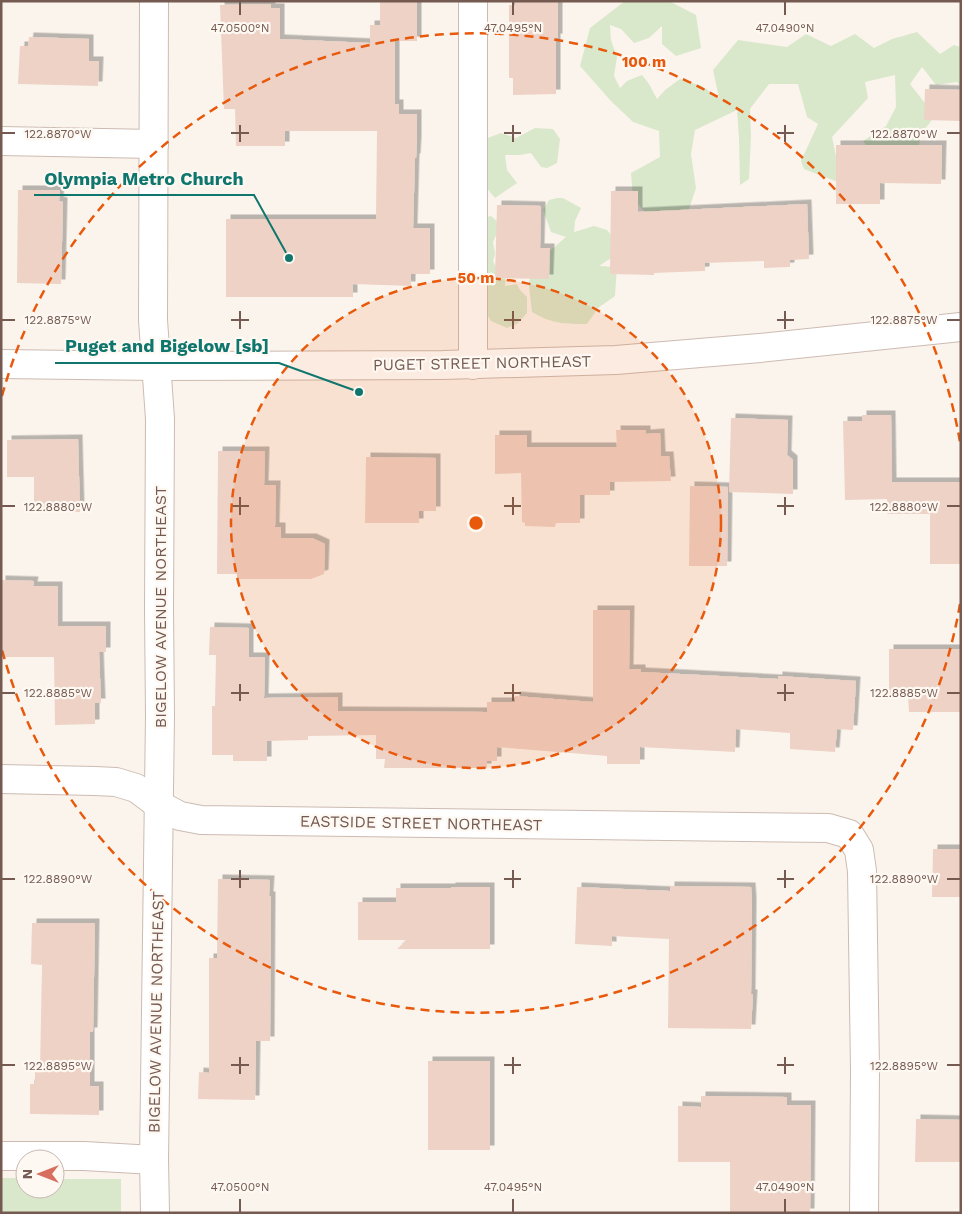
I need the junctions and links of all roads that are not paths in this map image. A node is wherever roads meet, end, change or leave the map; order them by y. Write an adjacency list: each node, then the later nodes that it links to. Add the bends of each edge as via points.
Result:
1 (154, 1): 4 (street, BIGELOW AVENUE NORTHEAST)
2 (473, 1): 7 (street)
3 (1, 141): 4 (street)
4 (154, 144): 8 (street, BIGELOW AVENUE NORTHEAST, via 153,320)
5 (961, 327): 7 (street, PUGET STREET NORTHEAST, via 616,360)
6 (1, 364): 8 (street, PUGET STREET NORTHEAST)
7 (473, 365): 8 (street, PUGET STREET NORTHEAST)
8 (156, 366): 10 (street, BIGELOW AVENUE NORTHEAST, via 160,419)
9 (1, 779): 10 (street, EASTSIDE STREET NORTHEAST, via 116,782 136,788)
10 (159, 805): 12 (street, BIGELOW AVENUE NORTHEAST); 14 (street, EASTSIDE STREET NORTHEAST, via 180,816 201,820 828,828 848,834 860,850 862,871 866,1070)
11 (1, 1156): 12 (street)
12 (154, 1160): 13 (street, BIGELOW AVENUE NORTHEAST)
13 (155, 1213)
14 (864, 1213)

